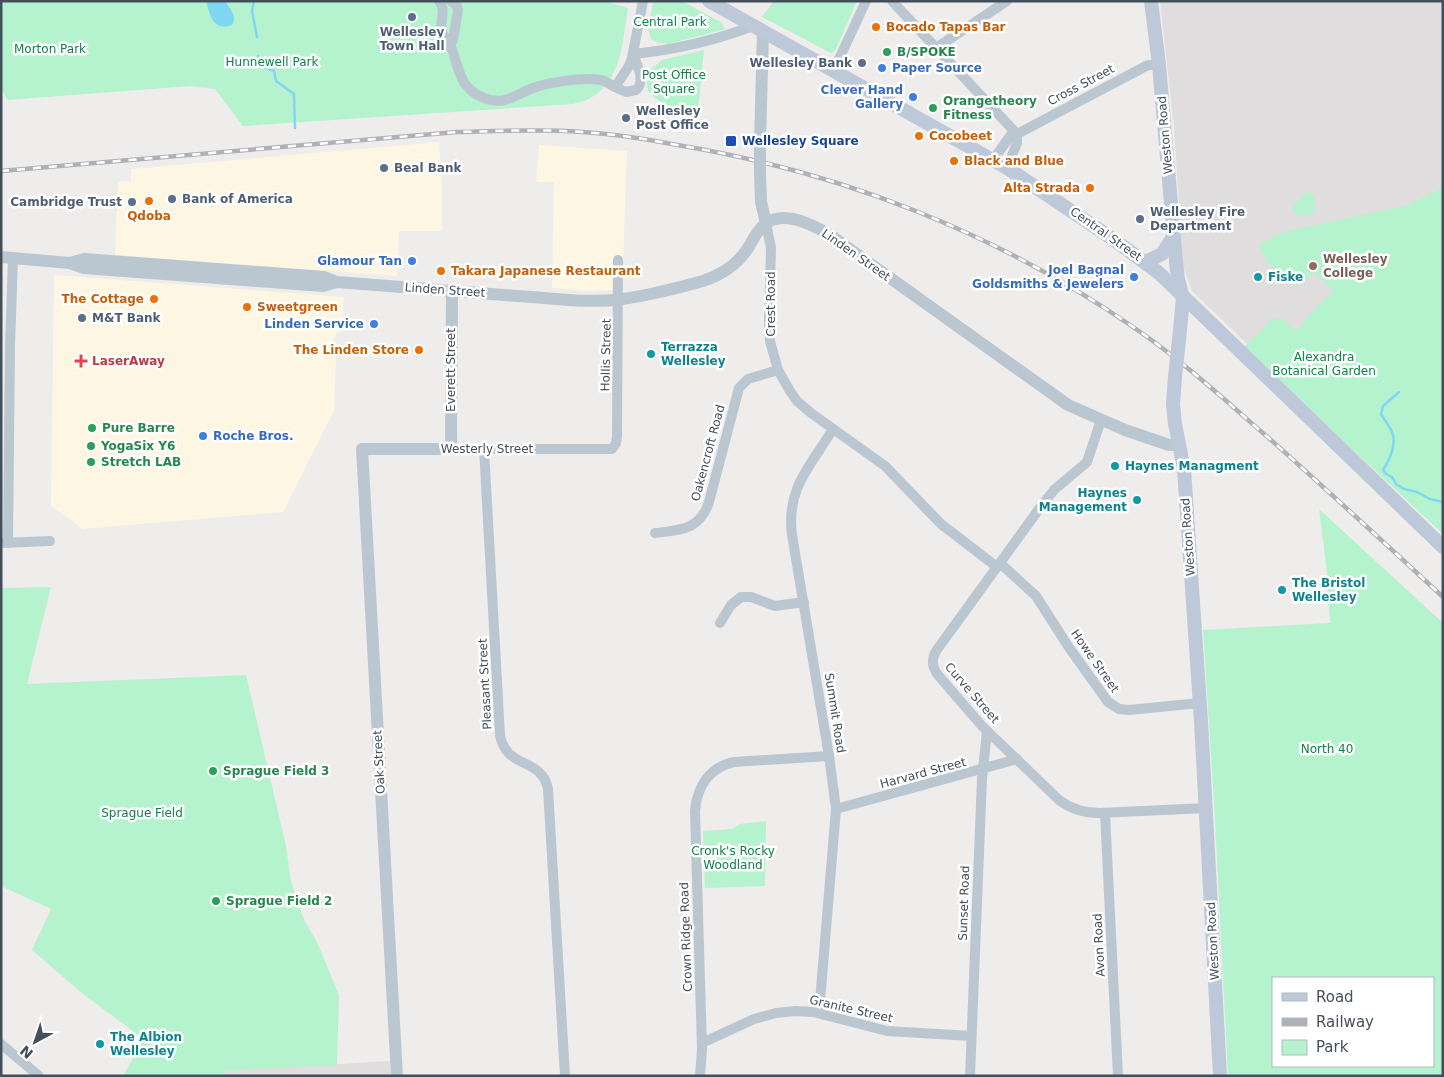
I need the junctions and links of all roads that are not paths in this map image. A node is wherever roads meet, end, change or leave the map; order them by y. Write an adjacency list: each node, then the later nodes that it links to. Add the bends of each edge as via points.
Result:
1 (643, 1): 11 (street)
2 (710, 1): 8 (main road, Central Street)
3 (892, 1): 10 (street)
4 (1007, 1): 10 (street)
5 (1151, 1): 12 (main road, Weston Road)
6 (444, 2): 9 (street, via 442,29); 9 (street, via 457,6 458,10 453,40)
7 (867, 2): 13 (street)
8 (758, 29): 11 (street, via 668,50); 13 (main road, Central Street); 18 (street, Crest Road, bridge, via 760,202)
9 (449, 44): 14 (street, via 466,86 489,100 513,98 535,87 569,81 600,80)
10 (936, 48): 15 (street)
11 (633, 54): 14 (street, via 629,66); 14 (street, via 640,87 629,92)
12 (1159, 65): 15 (street, Cross Street, via 1148,65); 19 (main road, Weston Road)
13 (834, 70): 16 (main road, Central Street)
14 (614, 87)
15 (1017, 134): 16 (street, Cross Street, via 1008,137); 17 (street)
16 (993, 160): 17 (main road, Central Street)
17 (1007, 168): 22 (main road, Central Street)
18 (766, 223): 25 (street, Linden Street, via 739,259 718,275 663,291); 26 (street, Crest Road, via 771,248 769,335); 27 (street, Linden Street, via 792,219 826,233 1060,400)
19 (1173, 238): 22 (main road, via 1162,254); 24 (main road, Weston Road)
20 (7, 258): 23 (street, Linden Street, via 70,263 84,259 324,277 337,282); 36 (street, via 10,337)
21 (618, 260): 25 (street, Hollis Street)
22 (1145, 262): 24 (main road, Central Street)
23 (452, 291): 25 (street, Linden Street, via 567,300); 31 (street, Everett Street)
24 (1183, 298): 29 (main road, Weston Road, bridge, via 1174,410); 37 (main road, Central Street)
25 (618, 299): 33 (street, Hollis Street, via 617,436)
26 (778, 370): 28 (street, Crest Road, via 798,401); 34 (street, Oakencroft Road, via 748,379 739,388 709,502 701,518 686,528)
27 (1101, 420): 29 (street, Linden Street, via 1163,444); 38 (street, Curve Street, via 1087,462 1052,493)
28 (833, 429): 38 (street, Crest Road, via 885,466 941,524); 39 (street, Summit Road, via 802,475 792,503 791,530)
29 (1179, 445): 41 (main road, Weston Road, via 1184,475)
30 (362, 449): 31 (street, Westerly Street); 54 (street, Oak Street)
31 (451, 449): 32 (street, Westerly Street)
32 (484, 449): 33 (street, Westerly Street); 55 (street, Pleasant Street, via 500,735 508,753 538,771 548,789)
33 (612, 449)
34 (655, 533)
35 (50, 542): 36 (street)
36 (5, 543)
37 (1443, 546)
38 (999, 565): 41 (street, Howe Street, via 1034,592 1083,668 1113,707 1129,710); 42 (street, Curve Street, via 932,661 936,673)
39 (804, 602): 40 (street, via 775,606 751,597 741,597 731,605); 43 (street, Summit Road)
40 (720, 623)
41 (1200, 703): 46 (main road, Weston Road)
42 (987, 731): 44 (street, Curve Street); 45 (street, Sunset Road)
43 (829, 756): 47 (street, Summit Road); 51 (street, Crown Ridge Road, via 729,763 715,770 701,787 695,811)
44 (1016, 759): 45 (street, Harvard Street); 48 (street, Curve Street, via 1066,805 1084,812)
45 (983, 769): 47 (street, Harvard Street); 50 (street, Sunset Road)
46 (1206, 808): 48 (street, Curve Street); 59 (main road, Weston Road)
47 (836, 809): 49 (street, Summit Road)
48 (1105, 813): 58 (street, Avon Road)
49 (819, 1013): 50 (street, Granite Street, via 887,1031); 51 (street, Granite Street, via 795,1011 760,1017)
50 (971, 1036): 57 (street, Sunset Road)
51 (702, 1043): 56 (street, Crown Ridge Road)
52 (1, 1044): 53 (street)
53 (38, 1076)
54 (397, 1076)
55 (565, 1076)
56 (700, 1076)
57 (970, 1076)
58 (1118, 1076)
59 (1220, 1076)

